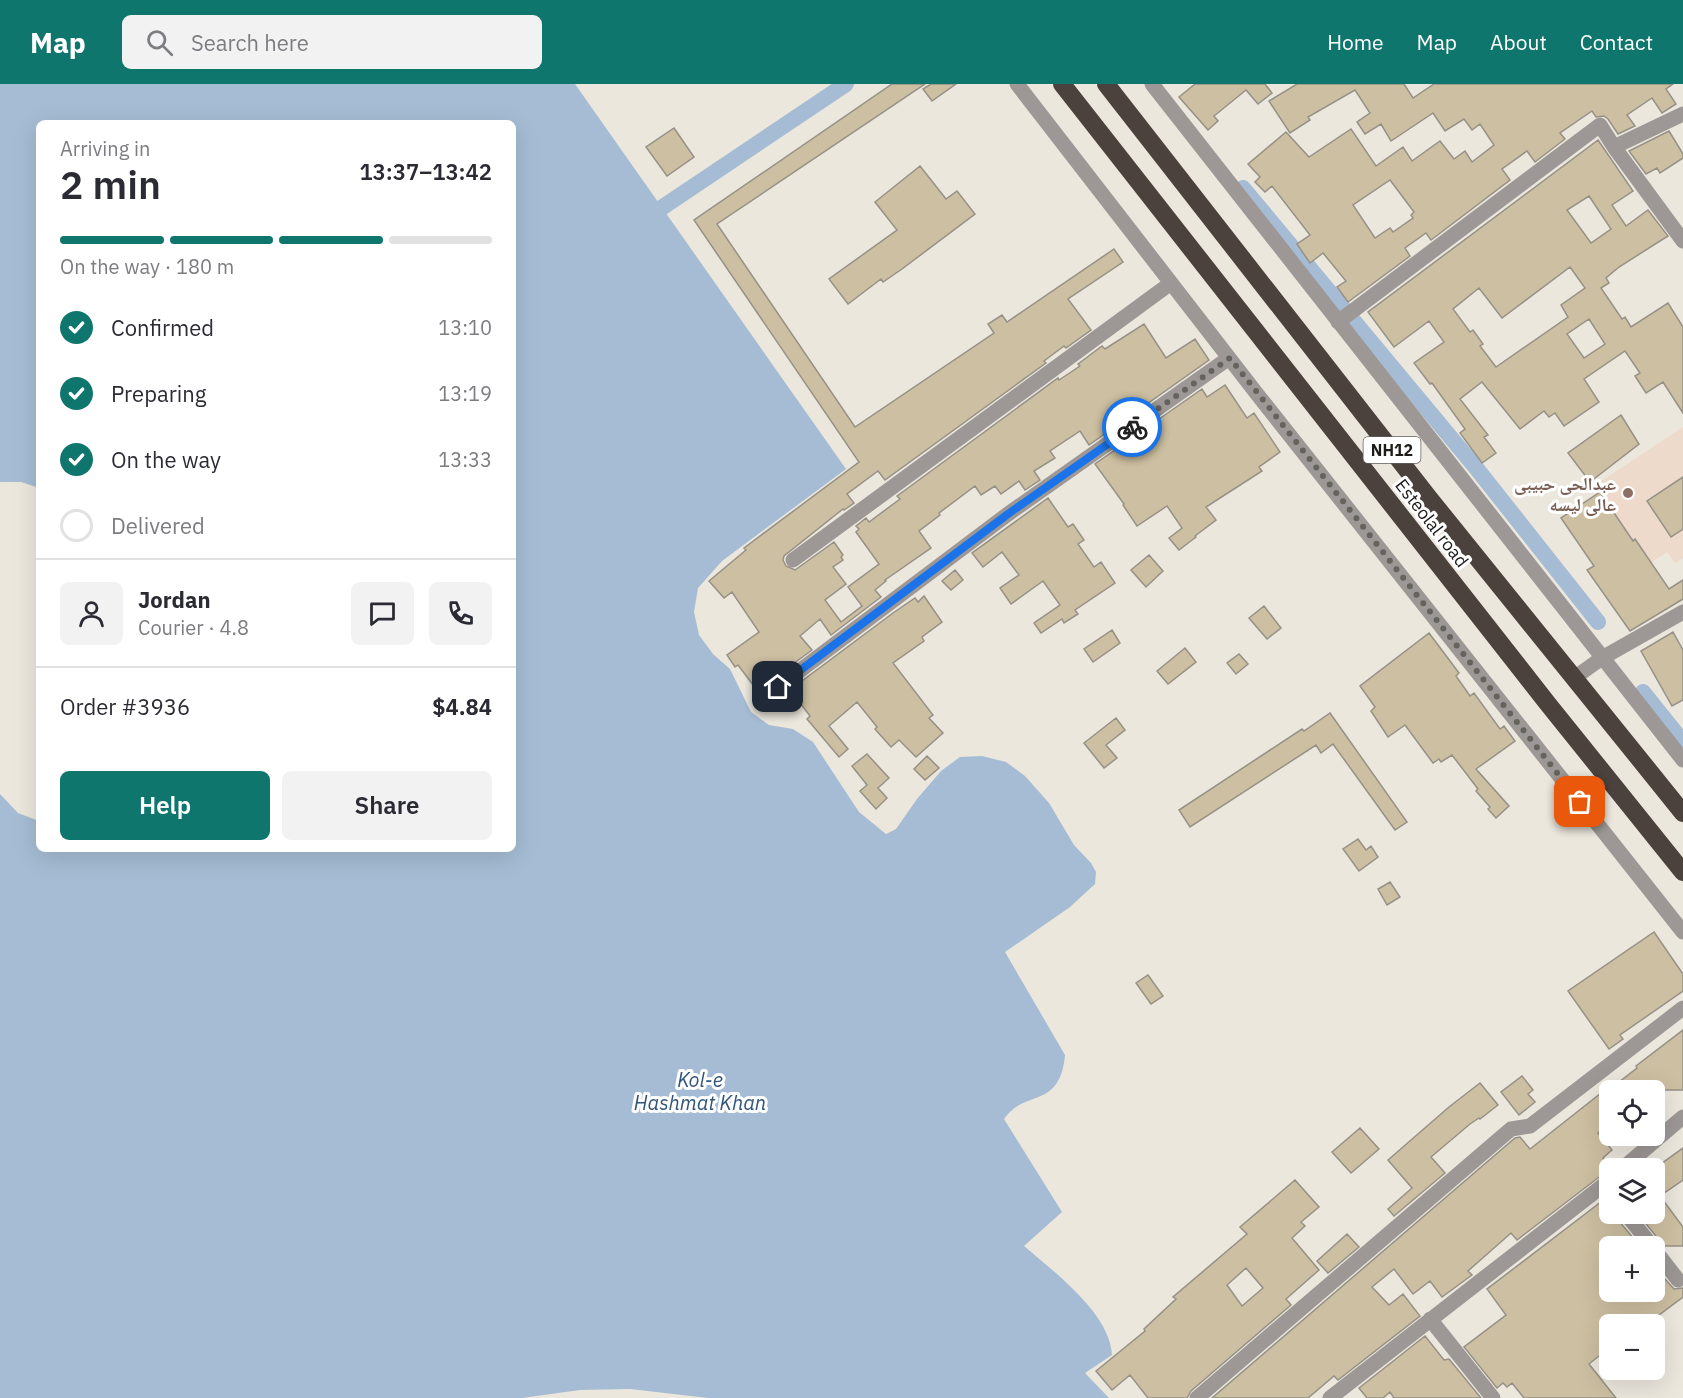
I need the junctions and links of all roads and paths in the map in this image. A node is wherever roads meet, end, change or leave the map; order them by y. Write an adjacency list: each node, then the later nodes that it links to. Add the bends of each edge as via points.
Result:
1 (1017, 84): 8 (street)
2 (1062, 84): 18 (highway, Esteolal road / NH12)
3 (1106, 84): 14 (highway, Esteolal road / NH12)
4 (1152, 84): 9 (street)
5 (1683, 114): 6 (street)
6 (1614, 147): 7 (street); 9 (street, via 1600,125)
7 (1683, 241)
8 (1171, 283): 10 (street); 11 (street)
9 (1345, 316): 13 (street)
10 (1230, 358): 15 (street, via 1008,514); 19 (street)
11 (793, 560)
12 (1683, 612): 13 (street)
13 (1602, 658): 14 (street); 16 (street)
14 (1574, 678): 17 (highway, Esteolal road / NH12)
15 (778, 687)
16 (1683, 760)
17 (1683, 813)
18 (1683, 872)
19 (1683, 932)
20 (1683, 1008): 30 (street, via 1530,1126 1511,1129)
21 (1683, 1117): 22 (street)
22 (1635, 1158)
23 (1599, 1193): 28 (street)
24 (1634, 1224): 25 (street)
25 (1643, 1236)
26 (1665, 1263): 27 (street)
27 (1678, 1280)
28 (1430, 1319): 29 (street); 31 (street)
29 (1337, 1396)
30 (1197, 1398)
31 (1493, 1398)

